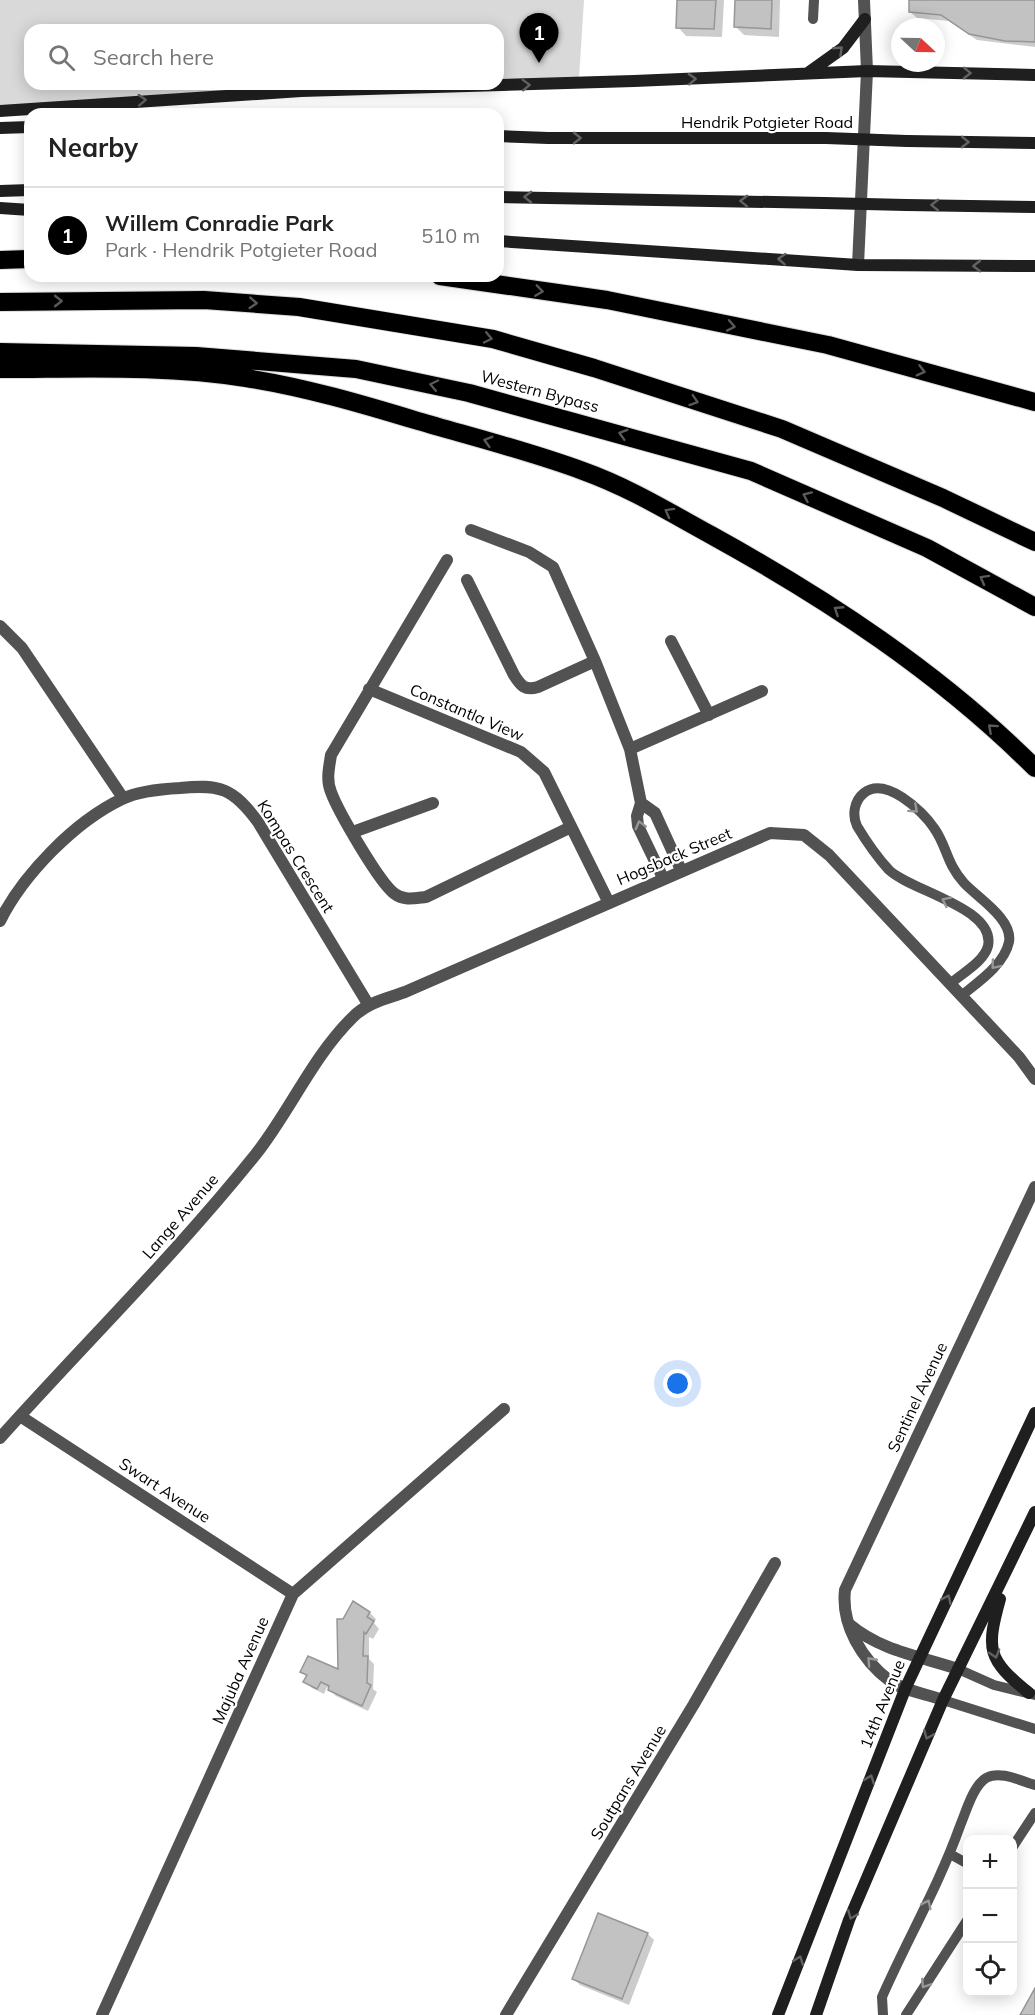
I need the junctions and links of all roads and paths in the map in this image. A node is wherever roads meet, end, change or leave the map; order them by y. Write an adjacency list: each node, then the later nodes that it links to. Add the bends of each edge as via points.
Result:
1 (814, 0): 3 (lane)
2 (864, 0): 4 (street)
3 (813, 19)
4 (865, 19): 5 (street); 6 (main road, one-way to 4, via 843,48)
5 (867, 71): 6 (main road); 7 (main road, one-way to 7); 26 (street)
6 (807, 74): 8 (main road, one-way to 6)
7 (1035, 75)
8 (504, 85)
9 (348, 90): 10 (main road, one-way to 9)
10 (46, 108)
11 (24, 109): 12 (main road, one-way to 11)
12 (0, 111)
13 (24, 127): 14 (main road)
14 (0, 128)
15 (504, 135): 16 (main road, Hendrik Potgieter Road, one-way to 16, bridge)
16 (1035, 143)
17 (24, 190): 18 (main road)
18 (0, 191)
19 (504, 197): 20 (main road, one-way to 19, bridge)
20 (1035, 207)
21 (0, 208): 22 (main road)
22 (24, 210)
23 (504, 242): 26 (main road, one-way to 23)
24 (24, 259): 25 (highway)
25 (0, 260)
26 (858, 265): 27 (main road, one-way to 26)
27 (1035, 266)
28 (482, 282): 32 (highway, one-way to 32, via 607,300 828,345)
29 (0, 302): 34 (highway, one-way to 34, via 204,300 299,307 493,339 782,429)
30 (0, 352): 37 (highway, Western Bypass, one-way to 30, via 927,548 752,471 469,393 356,369 196,356)
31 (0, 369): 45 (highway, one-way to 31, via 963,702 788,577 642,496 584,471 399,415 246,378 167,369)
32 (1035, 402)
33 (471, 530): 40 (street, via 529,552 553,567)
34 (1035, 542)
35 (447, 560): 41 (street)
36 (467, 580): 40 (street, via 523,687 538,687)
37 (1035, 607)
38 (0, 626): 46 (street, via 22,648)
39 (671, 641): 43 (street)
40 (595, 661): 44 (street)
41 (369, 689): 49 (street, Constantla View, via 531,758 544,772); 50 (street, via 331,755 328,778 331,792)
42 (762, 691): 43 (street)
43 (709, 715): 44 (street)
44 (630, 749): 48 (street)
45 (1035, 768)
46 (123, 798): 54 (street, Kompas Crescent, via 82,827 30,873); 57 (street, Kompas Crescent, via 201,785 214,786 241,801 258,822)
47 (434, 802): 50 (street)
48 (641, 803): 51 (street, via 655,813); 52 (street, one-way to 48, via 638,826)
49 (571, 827): 50 (street, via 426,897 405,899 389,888); 53 (street, Constantla View)
50 (353, 832)
51 (681, 870): 52 (street, Hogsback Street); 55 (street, Hogsback Street, via 770,833 804,835 829,855)
52 (663, 878): 53 (street, Hogsback Street)
53 (609, 903): 57 (street, Hogsback Street, via 405,992)
54 (0, 921)
55 (950, 984): 56 (street); 56 (lane, one-way to 56, via 988,947 984,925 889,870 854,819 855,805 864,792 881,787 895,792 933,826 952,869 1009,930 1004,954)
56 (961, 996): 58 (street)
57 (368, 1004): 62 (street, Lange Avenue, via 336,1037 257,1153)
58 (1035, 1079)
59 (1035, 1187): 68 (street, Sentinel Avenue, via 851,1576 844,1601)
60 (504, 1409): 67 (street, Majuba Avenue)
61 (1035, 1413): 69 (main road, 14th Avenue, one-way to 61)
62 (20, 1416): 63 (street, Lange Avenue); 67 (street, Swart Avenue)
63 (0, 1438)
64 (1035, 1512): 66 (main road)
65 (775, 1563): 82 (street, Soutpans Avenue)
66 (1005, 1577): 70 (main road); 72 (main road, one-way to 72, via 992,1651 1004,1672)
67 (293, 1594): 81 (street, Majuba Avenue)
68 (849, 1624): 69 (street, via 885,1648); 71 (street, Sentinel Avenue, one-way to 68, via 892,1682 857,1646)
69 (920, 1656): 70 (street); 71 (main road, 14th Avenue)
70 (958, 1669): 72 (lane, via 994,1685); 73 (main road)
71 (906, 1687): 73 (street, Sentinel Avenue); 83 (main road, 14th Avenue, one-way to 71)
72 (1032, 1694)
73 (943, 1700): 74 (lane); 84 (main road, one-way to 84, via 849,1920)
74 (1035, 1729)
75 (1035, 1785): 78 (lane, via 1001,1775 982,1782 967,1808)
76 (1035, 1813): 77 (lane)
77 (1017, 1840)
78 (950, 1854): 79 (lane); 85 (lane, one-way to 78, via 882,1997)
79 (963, 1861)
80 (963, 1926): 86 (lane, one-way to 86)
81 (102, 2015)
82 (506, 2015)
83 (778, 2015)
84 (816, 2015)
85 (883, 2015)
86 (906, 2015)

